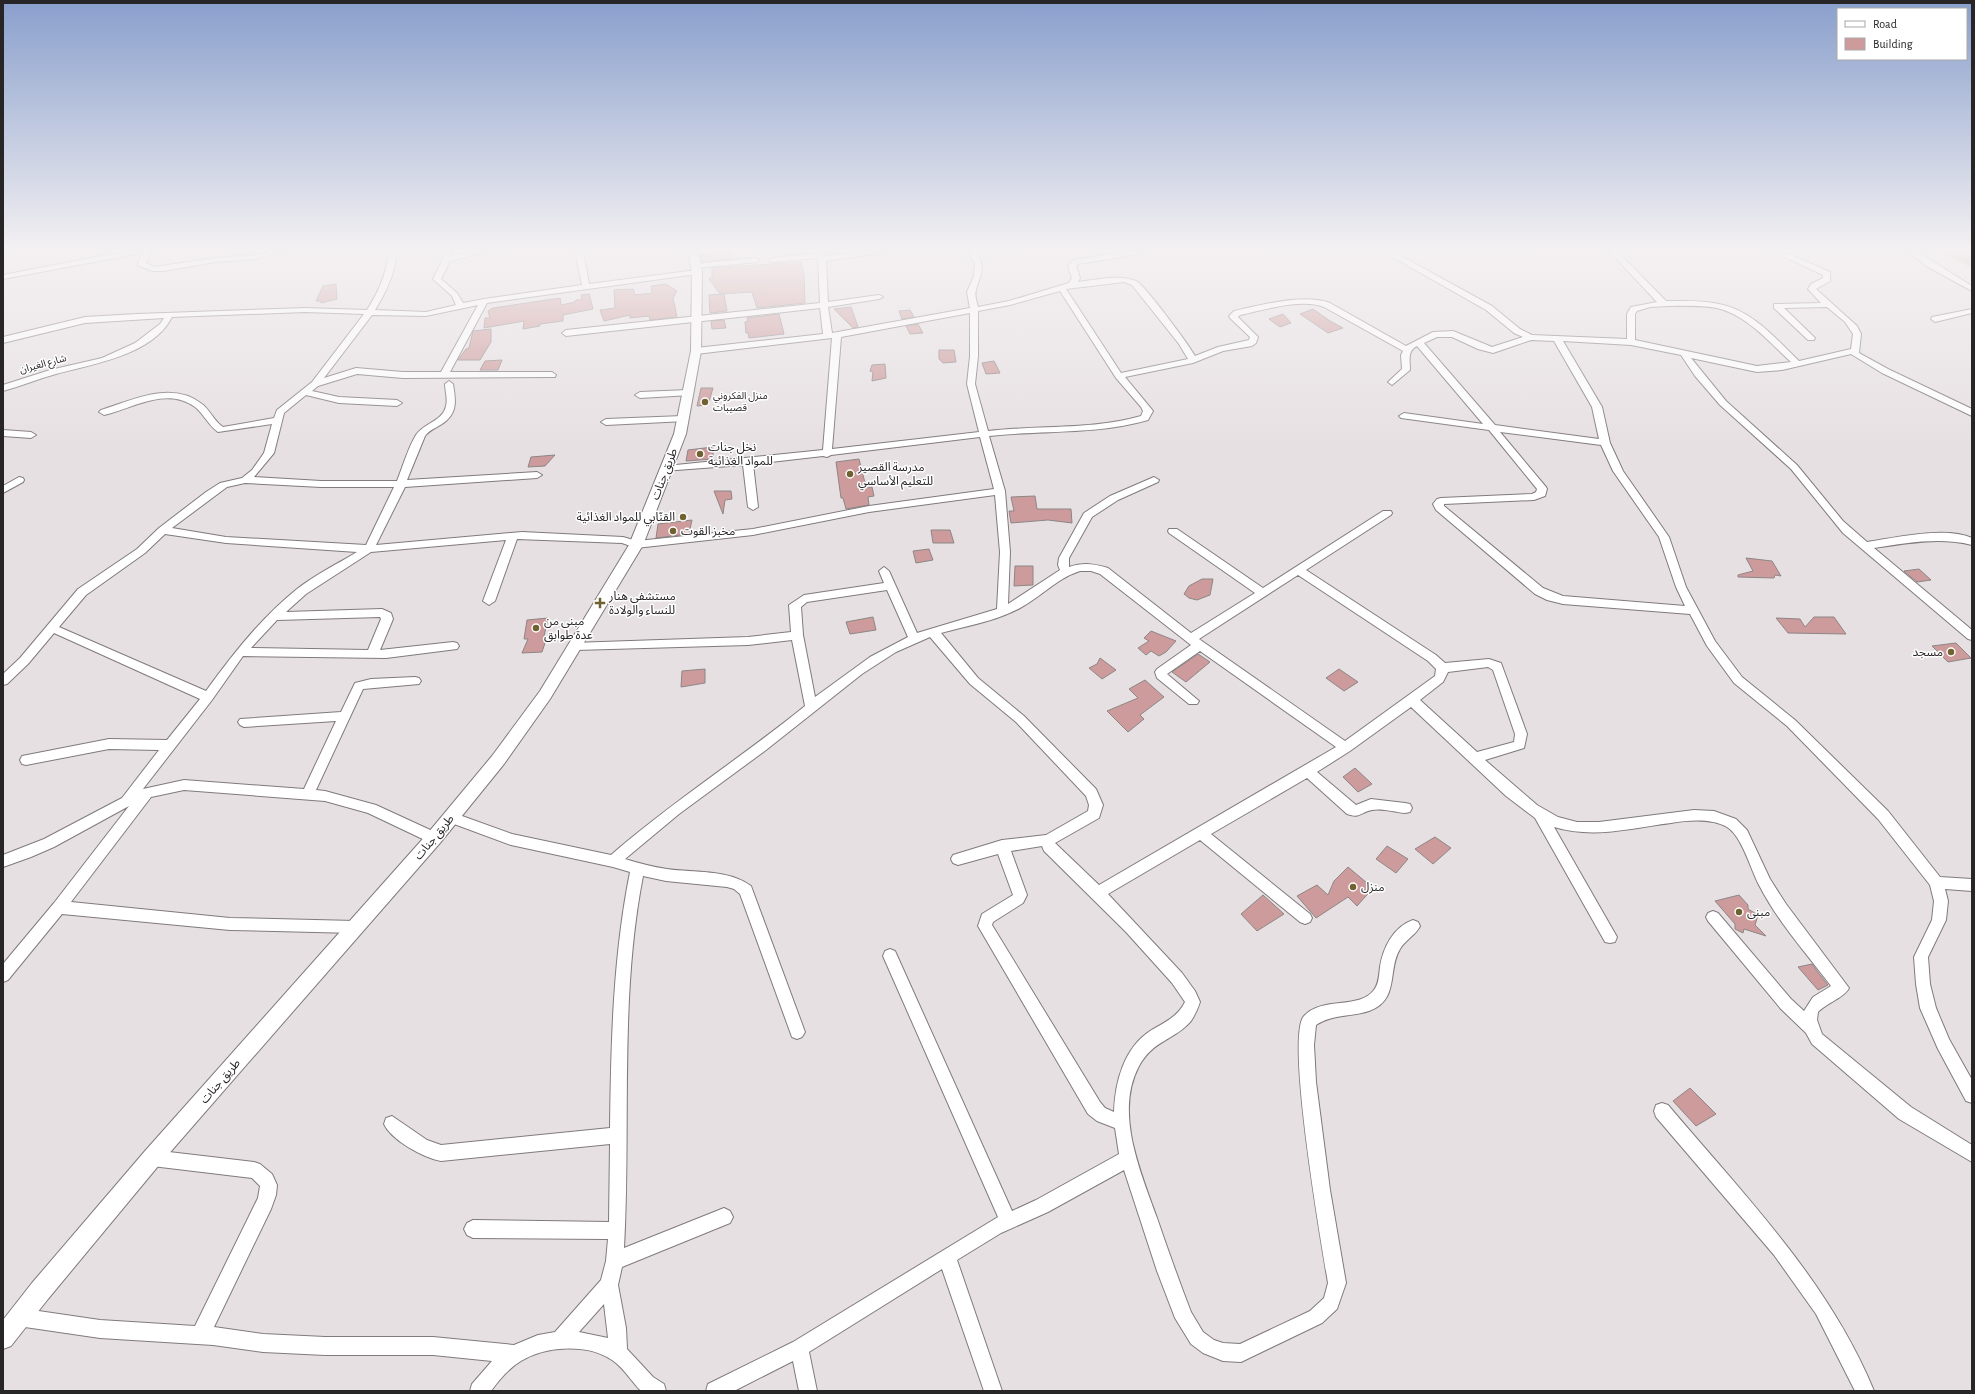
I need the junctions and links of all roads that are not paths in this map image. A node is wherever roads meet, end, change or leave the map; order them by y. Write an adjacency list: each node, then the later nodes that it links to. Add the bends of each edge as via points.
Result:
1 (151, 316): 26 (street, via 85,320)
2 (168, 316): 40 (street, شارع الغيران, via 164,325 138,345 105,360 53,372)
3 (366, 316): 39 (street)
4 (475, 316): 37 (street, via 456,350)
5 (740, 316): 19 (street)
6 (827, 316): 22 (street)
7 (940, 316): 22 (street)
8 (974, 316): 53 (street, via 971,384)
9 (1079, 316): 36 (street)
10 (1161, 316): 33 (street)
11 (1233, 316): 33 (street, via 1254,337 1253,342 1221,349)
12 (1347, 316): 29 (street)
13 (1499, 316): 23 (street)
14 (1632, 316): 28 (street)
15 (1740, 316): 34 (street)
16 (1788, 316): 24 (street)
17 (1840, 316): 31 (street, via 1856,331)
18 (1949, 316): 20 (street)
19 (697, 319): 21 (street); 30 (street, طريق جنات)
20 (1935, 319)
21 (566, 333)
22 (833, 335): 30 (street); 56 (street)
23 (1530, 337): 25 (street); 27 (street, via 1493,350 1448,333 1436,334)
24 (1811, 338)
25 (1557, 339): 28 (street); 55 (street, via 1597,407)
26 (3, 340)
27 (1418, 342): 29 (street); 51 (street)
28 (1631, 342): 32 (street)
29 (1407, 350): 38 (street, via 1406,370)
30 (696, 351): 42 (street, طريق جنات)
31 (1854, 351): 34 (street); 46 (street, via 1886,371)
32 (1684, 353): 34 (street, via 1757,368); 73 (street, via 1725,404 1794,466 1836,520)
33 (1193, 360): 36 (street)
34 (1798, 364)
35 (552, 375): 37 (street)
36 (1119, 376): 53 (street, via 1145,406 1148,411 1146,418 1130,424)
37 (446, 379): 39 (street, via 356,371); 63 (street, via 451,406 444,418 422,432)
38 (1392, 382)
39 (315, 384): 41 (street)
40 (3, 388)
41 (304, 392): 44 (street, via 339,400); 48 (street, via 280,412)
42 (688, 393): 43 (street); 49 (street, طريق جنات)
43 (640, 395)
44 (397, 404)
45 (104, 412): 48 (street, via 166,394 178,394 199,406 212,424 221,430)
46 (1972, 413)
47 (1404, 416): 51 (street)
48 (278, 420): 61 (street, via 266,460)
49 (684, 420): 50 (street); 58 (street, طريق جنات)
50 (606, 422)
51 (1492, 428): 55 (street); 81 (street, via 1541,487 1541,494 1534,497 1444,500 1439,502 1440,508 1539,591 1551,597)
52 (3, 432): 54 (street)
53 (984, 434): 56 (street); 65 (street)
54 (31, 435)
55 (1605, 442): 81 (street, via 1618,471 1664,537)
56 (827, 454): 57 (street)
57 (748, 462): 58 (street); 66 (street)
58 (666, 469): 72 (street, طريق جنات)
59 (537, 475): 63 (street)
60 (19, 480): 64 (street)
61 (245, 480): 63 (street, via 321,484); 68 (street, via 224,486)
62 (1154, 480): 76 (street, via 1114,498 1088,515 1064,558 1063,565)
63 (401, 484): 74 (street)
64 (3, 490)
65 (1000, 491): 72 (street, via 869,509 753,532); 82 (street, via 1005,552)
66 (753, 507)
67 (1387, 513): 75 (street)
68 (163, 530): 74 (street, via 226,540); 84 (street, via 141,551 82,592)
69 (1173, 531): 79 (street)
70 (513, 536): 72 (street, via 616,540); 74 (street); 80 (street)
71 (1972, 542): 73 (street, via 1956,538 1924,538)
72 (636, 544): 91 (street, طريق جنات)
73 (1865, 546): 87 (street)
74 (370, 549): 83 (street, via 302,591)
75 (1298, 570): 79 (street); 94 (street, via 1432,658)
76 (1066, 571): 82 (street, via 1034,595); 89 (street, via 1084,566 1104,571)
77 (884, 572): 78 (street)
78 (890, 586): 86 (street, via 799,601 795,605); 88 (street)
79 (1263, 593): 89 (street)
80 (489, 601)
81 (1691, 610): 122 (street, via 1738,680 1791,723 1883,815)
82 (1002, 611): 85 (street)
83 (274, 616): 92 (street); 93 (street, via 382,613 387,619)
84 (52, 628): 95 (street); 97 (street)
85 (932, 631): 88 (street); 116 (street, via 974,681 1020,719 1091,793 1096,805 1094,814)
86 (797, 635): 91 (street, via 748,641); 100 (street)
87 (1972, 636)
88 (914, 638): 100 (street, via 860,669)
89 (1196, 642): 99 (street, via 1161,672 1161,675); 104 (street)
90 (453, 646): 93 (street)
91 (576, 646): 113 (street, طريق جنات, via 545,695 498,760)
92 (240, 652): 93 (street); 97 (street)
93 (372, 654)
94 (1442, 668): 98 (street, via 1439,679); 105 (street, via 1489,663 1497,666 1499,670 1521,734 1520,745)
95 (3, 681)
96 (415, 681): 101 (street, via 362,684)
97 (208, 697): 103 (street)
98 (1412, 700): 104 (street); 105 (street)
99 (1193, 701)
100 (811, 707): 120 (street, via 762,747 682,804)
101 (344, 716): 102 (street); 109 (street)
102 (244, 722)
103 (171, 745): 106 (street, via 109,744); 110 (street)
104 (1346, 748): 107 (street)
105 (1474, 758): 112 (street, via 1511,792)
106 (26, 760)
107 (1308, 771): 111 (street, via 1352,810 1356,811 1371,804); 114 (street)
108 (147, 792): 109 (street, via 173,786 198,785); 110 (street); 125 (street)
109 (308, 794): 115 (street, via 371,809)
110 (127, 800): 119 (street, via 51,843)
111 (1405, 808)
112 (1539, 812): 130 (street); 133 (street, via 1555,822 1584,828 1624,826 1691,815 1718,817 1732,823 1743,838 1772,896 1842,988 1812,1006 1809,1016)
113 (451, 817): 115 (street, طريق جنات); 120 (street, via 511,838)
114 (1201, 833): 124 (street); 127 (street)
115 (434, 838): 129 (street, طريق جنات)
116 (1048, 840): 117 (street); 124 (street, via 1049,847)
117 (1002, 846): 118 (street); 137 (street, via 1020,895 1018,899 987,918 985,926 1094,1108 1099,1114)
118 (958, 858)
119 (3, 861)
120 (613, 861): 121 (street)
121 (638, 869): 134 (street, via 684,878 715,878 738,884 746,890); 139 (street, via 624,964 619,1042)
122 (1936, 883): 123 (street); 135 (street, via 1941,900 1939,920 1921,957 1923,984 1928,1008 1943,1044)
123 (1972, 885)
124 (1097, 892): 137 (street, via 1187,990 1193,1002 1183,1020 1148,1042 1136,1055 1121,1097)
125 (59, 907): 129 (street, via 230,924); 132 (street)
126 (1713, 916): 133 (street, via 1786,1004)
127 (1305, 918)
128 (1414, 926): 142 (street, via 1394,945 1389,957 1385,985 1376,1000 1366,1005 1318,1014 1309,1021 1306,1045 1308,1082 1337,1283 1330,1303 1316,1317 1241,1353 1223,1352 1209,1347 1197,1338 1184,1318)
129 (355, 928): 141 (street, طريق جنات)
130 (1610, 937)
131 (890, 956): 144 (street)
132 (3, 975)
133 (1810, 1027): 140 (street, via 1817,1039 1905,1113)
134 (797, 1032)
135 (1972, 1095)
136 (1662, 1111): 162 (street, via 1780,1250 1822,1308)
137 (1122, 1122): 142 (street)
138 (392, 1124): 139 (street, via 427,1148 441,1153)
139 (618, 1135): 146 (street)
140 (1972, 1154)
141 (152, 1158): 150 (street, طريق جنات); 151 (street, via 254,1170 268,1183 269,1189 246,1246)
142 (1128, 1158): 144 (street, via 1042,1206)
143 (724, 1217): 148 (street)
144 (1008, 1221): 147 (street)
145 (473, 1229): 146 (street)
146 (617, 1231): 148 (street)
147 (947, 1257): 154 (street); 161 (street)
148 (615, 1261): 149 (street)
149 (609, 1285): 153 (street); 155 (street, via 617,1328)
150 (18, 1317): 151 (street, via 100,1329); 152 (street, طريق جنات)
151 (200, 1335): 156 (street, via 263,1343 433,1346)
152 (3, 1338)
153 (560, 1340): 155 (street, via 591,1342); 156 (street, via 537,1344)
154 (799, 1348): 159 (street); 160 (street)
155 (618, 1353): 158 (street)
156 (515, 1354): 157 (street)
157 (479, 1391)
158 (657, 1391)
159 (715, 1391)
160 (808, 1391)
161 (993, 1391)
162 (1865, 1391)

